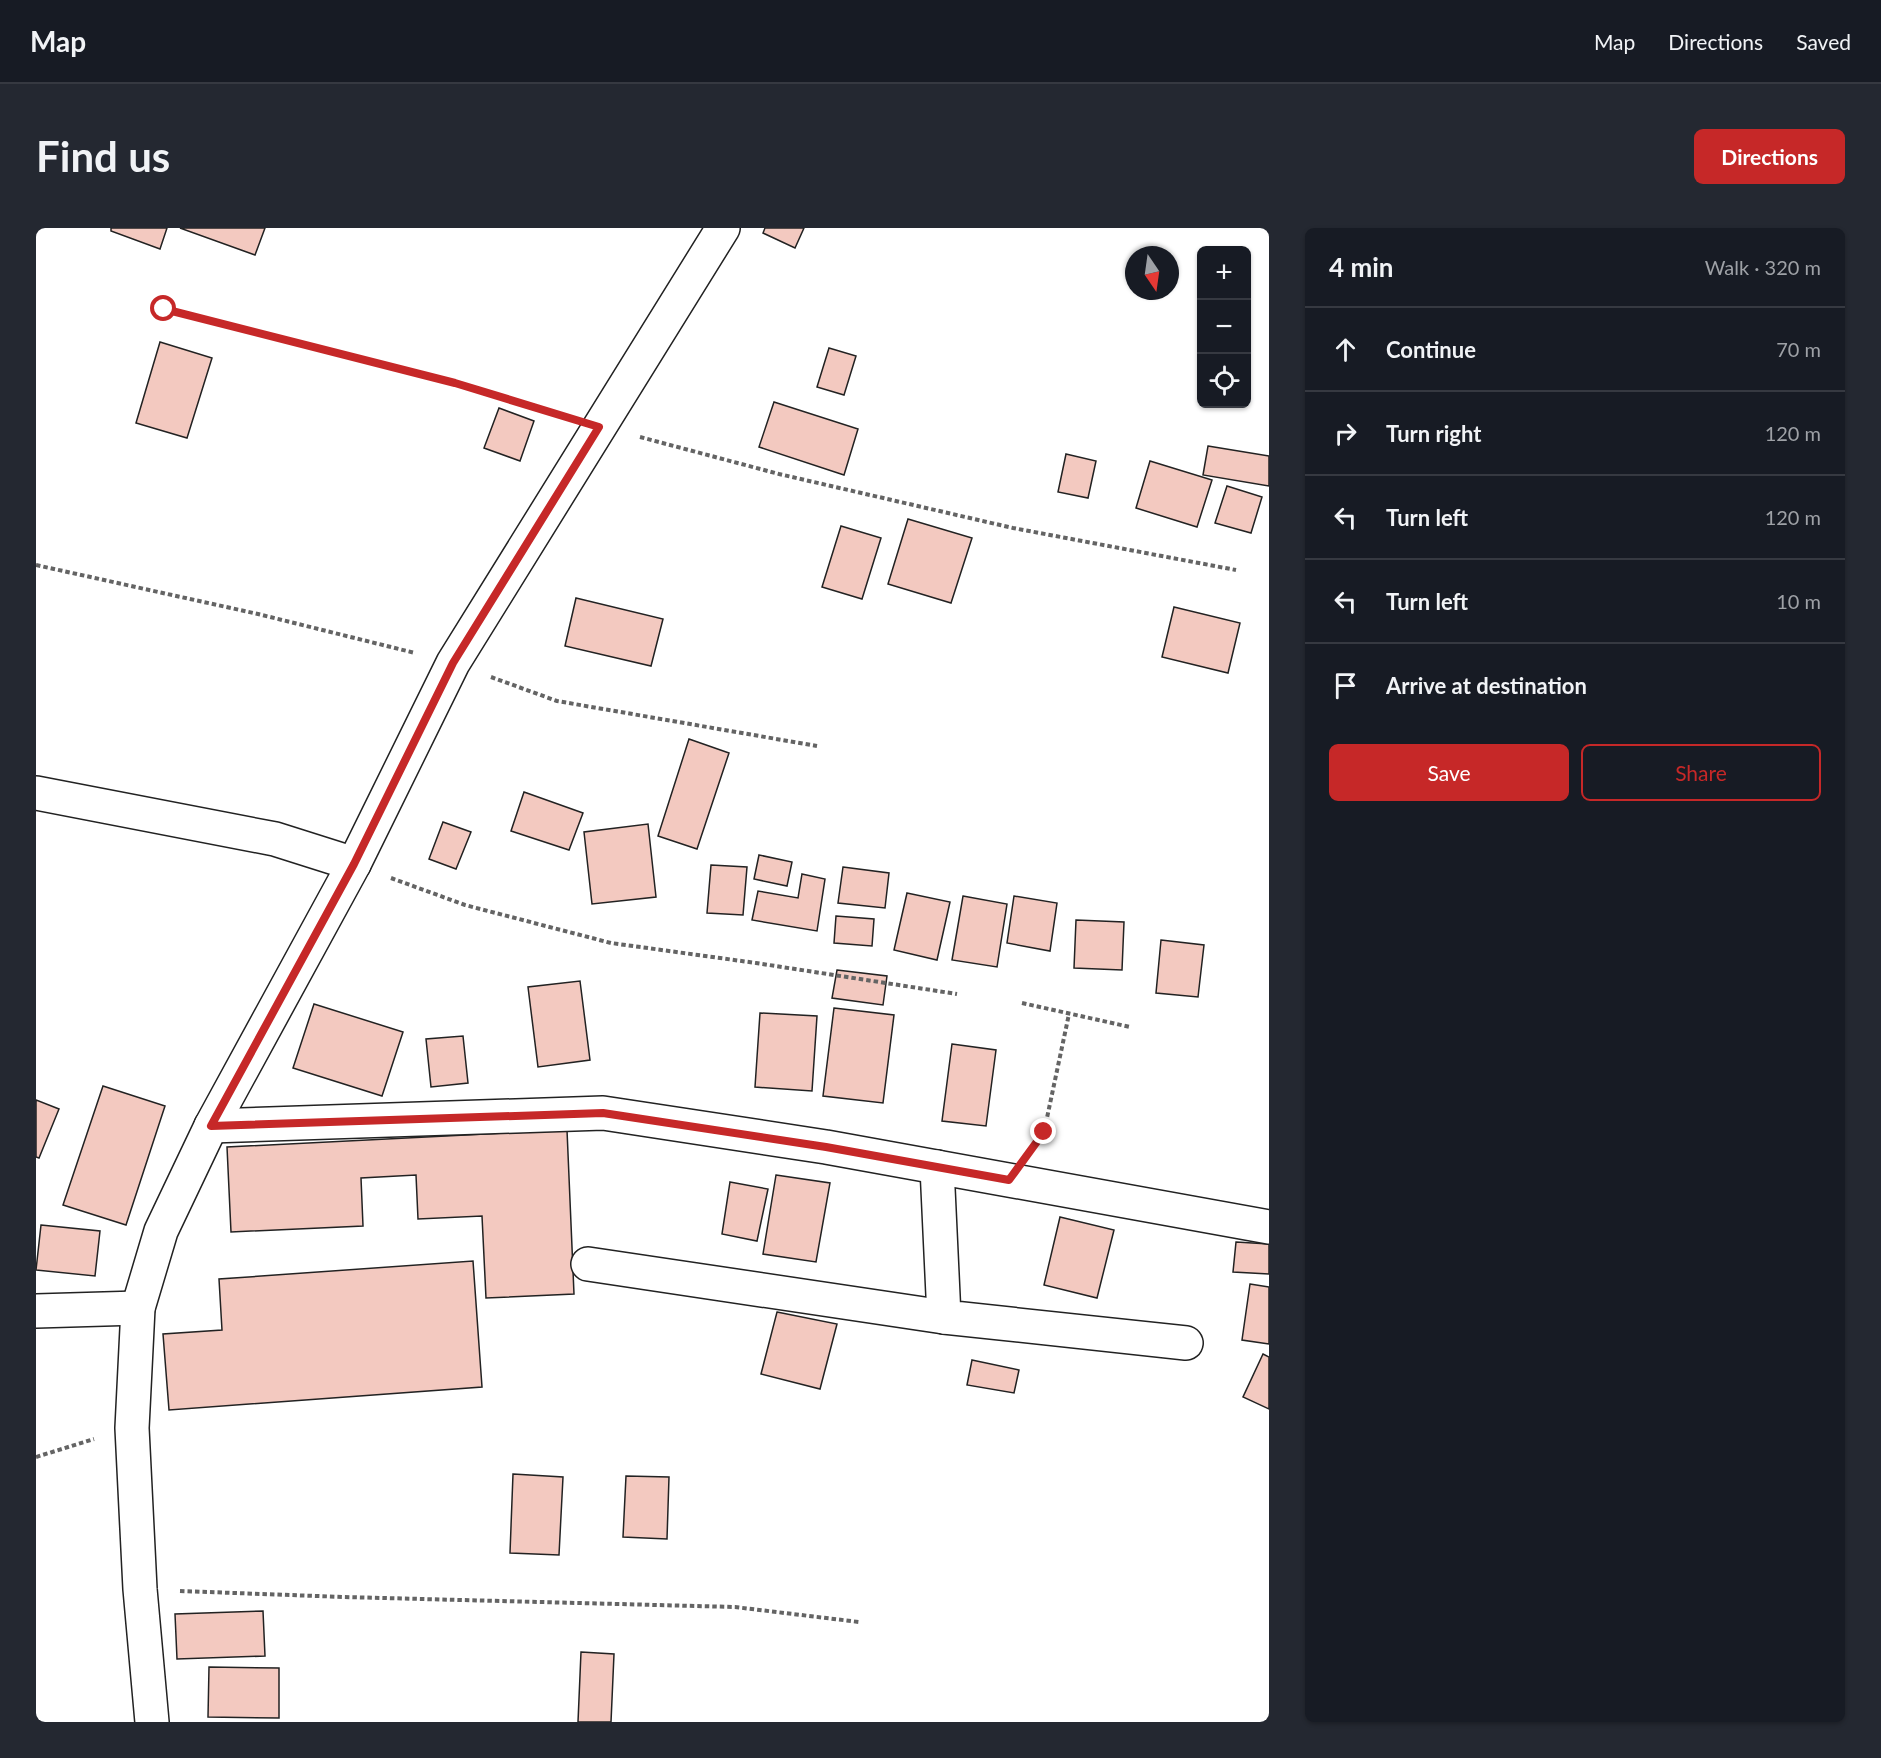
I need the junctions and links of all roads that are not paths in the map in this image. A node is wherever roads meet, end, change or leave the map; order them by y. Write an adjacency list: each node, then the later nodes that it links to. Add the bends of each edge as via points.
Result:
1 (723, 228): 3 (street, via 453,663)
2 (36, 793): 3 (street, via 275,839)
3 (354, 864): 4 (street)
4 (211, 1126): 5 (street, via 603,1113); 8 (street, via 161,1231)
5 (937, 1167): 6 (street); 10 (street)
6 (1269, 1227)
7 (588, 1264): 10 (street)
8 (138, 1308): 9 (street); 12 (street, via 132,1428)
9 (36, 1311)
10 (944, 1317): 11 (street)
11 (1186, 1343)
12 (152, 1722)

